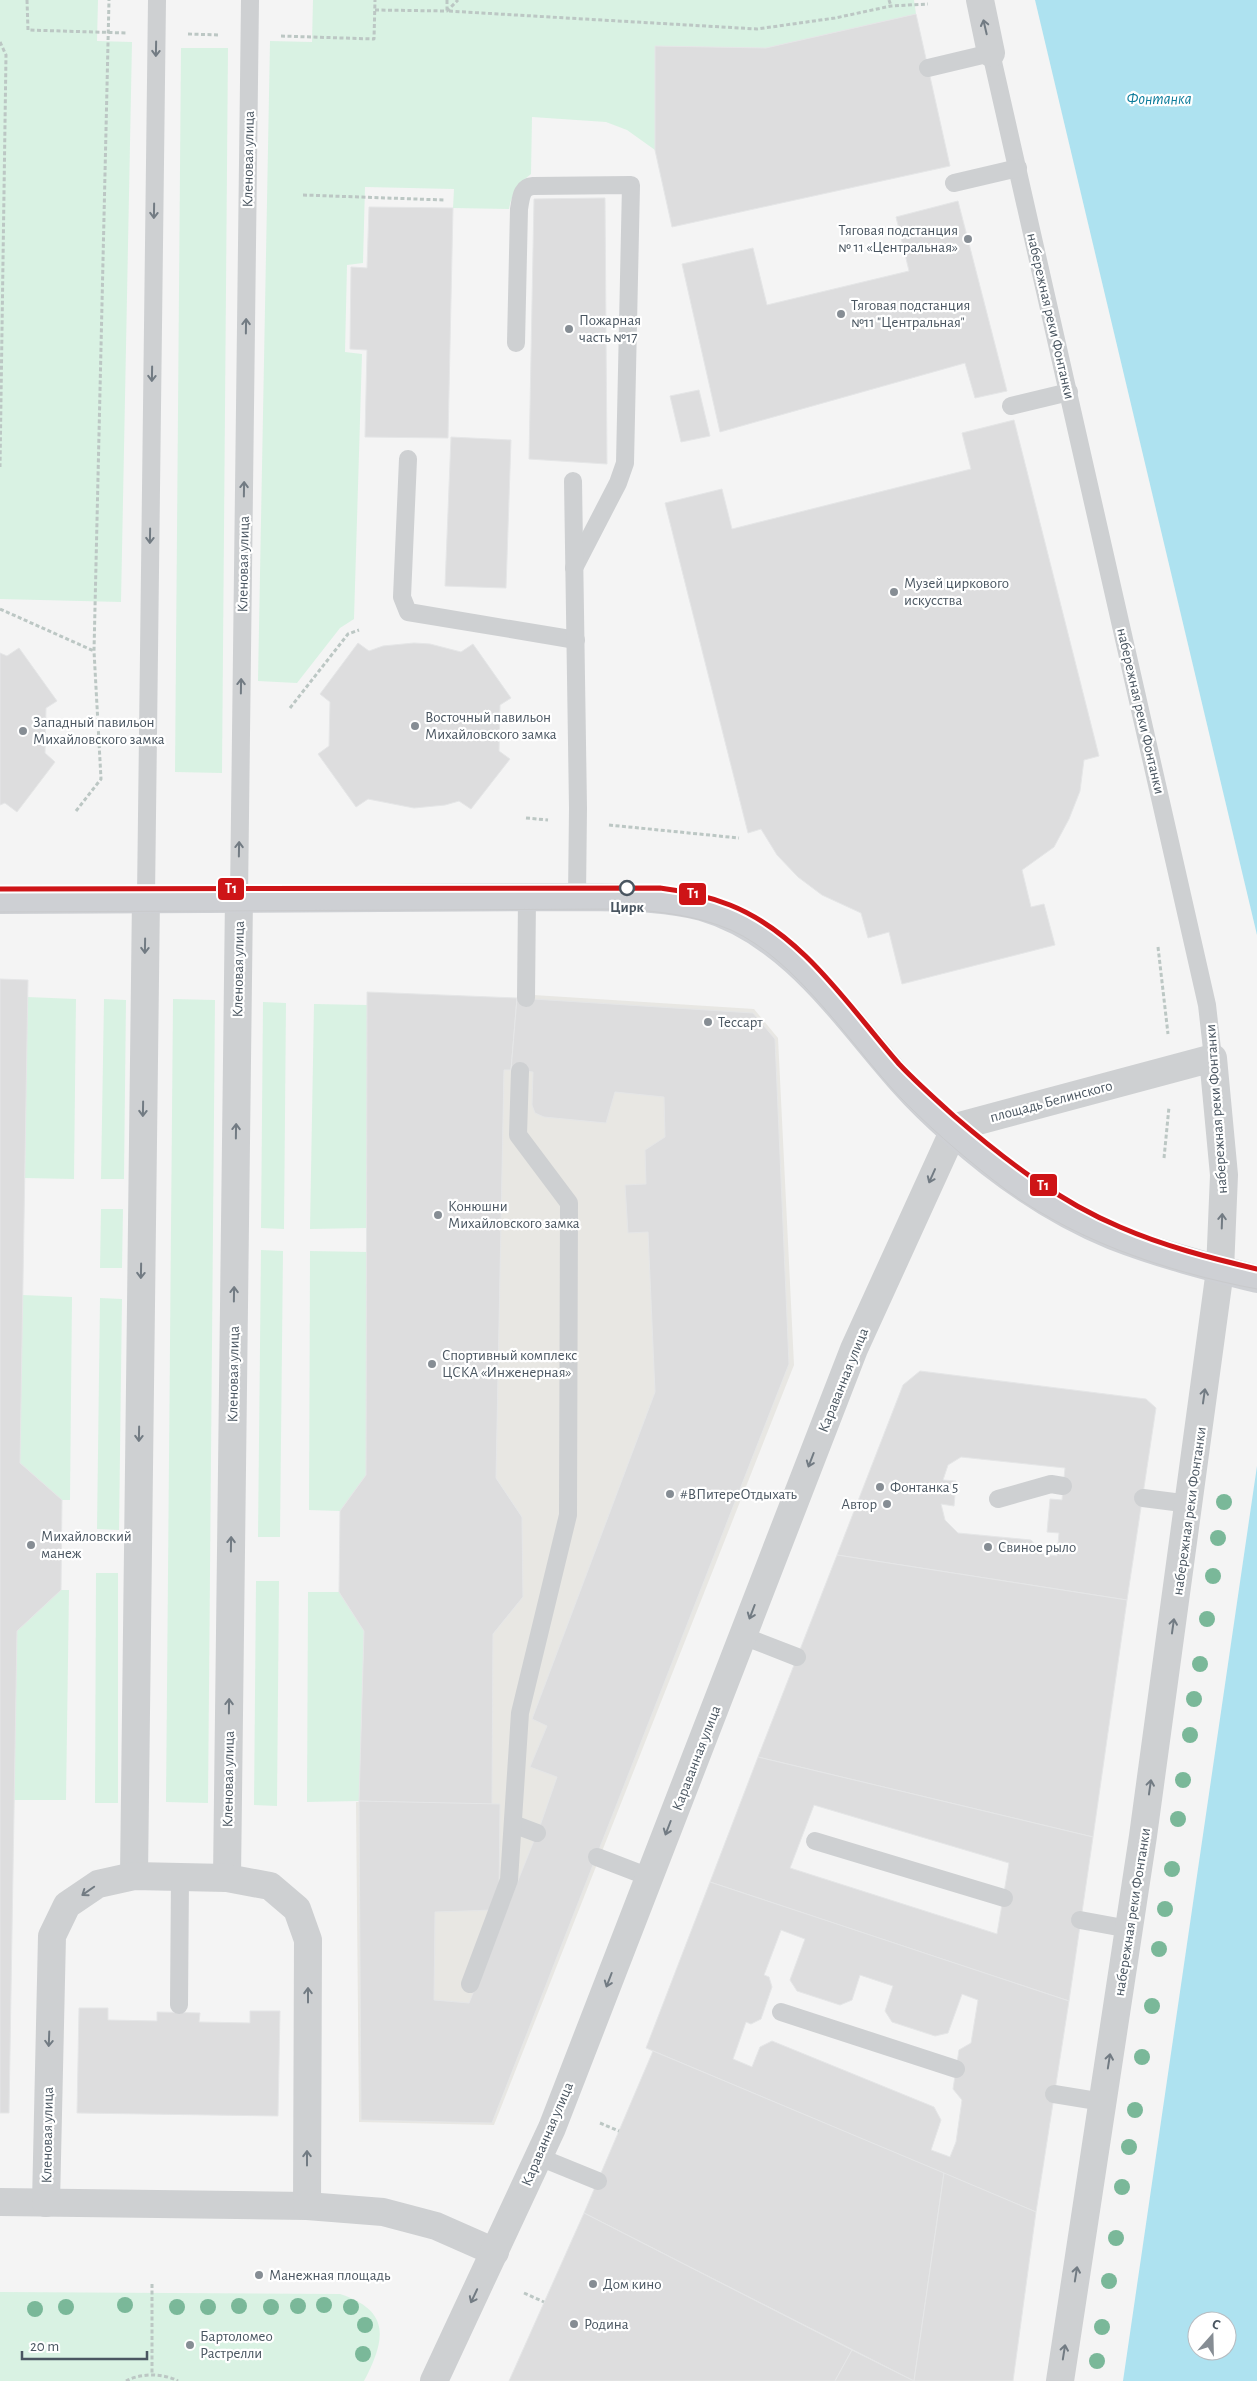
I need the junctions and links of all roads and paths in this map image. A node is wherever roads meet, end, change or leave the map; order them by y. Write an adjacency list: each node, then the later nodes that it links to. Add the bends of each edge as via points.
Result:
1 (27, 0): 14 (path, via 28,30)
2 (109, 0): 14 (path)
3 (157, 0): 15 (lane)
4 (250, 0): 16 (lane, Кленовая улица)
5 (375, 0): 12 (path)
6 (447, 0): 13 (path)
7 (458, 0): 13 (path)
8 (889, 0): 11 (path)
9 (980, 0): 18 (street, набережная реки Фонтанки, one-way to 9)
10 (928, 4): 11 (path)
11 (891, 6): 13 (path, via 757,29)
12 (374, 10): 13 (path); 16 (path, via 374,39)
13 (447, 11)
14 (108, 33): 15 (path); 35 (path)
15 (156, 34): 16 (path); 43 (lane, one-way to 43)
16 (249, 36): 41 (lane, Кленовая улица, one-way to 16)
17 (0, 42): 27 (path, via 6,55)
18 (991, 53): 19 (lane); 20 (lane, набережная реки Фонтанки)
19 (928, 68)
20 (1018, 168): 21 (lane); 25 (lane, набережная реки Фонтанки)
21 (954, 183)
22 (303, 195): 23 (path)
23 (444, 200)
24 (516, 343): 31 (lane, via 519,209 523,191 527,186 631,185 624,463 618,483)
25 (1069, 392): 26 (lane); 47 (lane, набережная реки Фонтанки, via 1207,1004)
26 (1010, 406)
27 (0, 446): 29 (path)
28 (408, 459): 34 (lane, via 402,597 408,612)
29 (0, 467)
30 (573, 481): 31 (lane)
31 (574, 568): 34 (lane)
32 (0, 609): 35 (path)
33 (359, 630): 36 (path, via 348,634)
34 (576, 640): 39 (lane)
35 (94, 651): 37 (path, via 101,779)
36 (290, 708)
37 (76, 811)
38 (526, 818): 39 (path)
39 (578, 822): 40 (path); 42 (lane)
40 (739, 838)
41 (239, 897): 43 (main road); 44 (main road); 67 (street, Кленовая улица, one-way to 41)
42 (577, 897): 44 (main road); 50 (main road, via 660,898 737,920 770,939 828,995 905,1086)
43 (146, 898): 45 (main road); 64 (street, one-way to 64)
44 (527, 898): 46 (lane)
45 (0, 900)
46 (526, 998)
47 (1213, 1058): 50 (street, площадь Белинского, via 964,1125); 52 (street, набережная реки Фонтанки, one-way to 47, via 1224,1175)
48 (520, 1071): 60 (lane, via 518,1135 569,1203 568,1515 520,1713)
49 (1168, 1124): 51 (path)
50 (953, 1132): 52 (main road, via 1000,1171 1071,1216 1113,1236); 58 (street, Караванная улица, one-way to 58, via 854,1349)
51 (1164, 1158)
52 (1220, 1270): 53 (main road); 57 (street, набережная реки Фонтанки, one-way to 52)
53 (1257, 1279)
54 (1063, 1486): 56 (lane, via 1051,1484)
55 (1143, 1498): 57 (lane)
56 (998, 1499)
57 (1190, 1504): 70 (street, набережная реки Фонтанки, one-way to 57)
58 (743, 1636): 59 (lane); 66 (street, Караванная улица, one-way to 66)
59 (797, 1657)
60 (513, 1824): 61 (lane); 71 (lane, via 509,1880)
61 (537, 1834)
62 (815, 1841): 68 (lane)
63 (597, 1857): 66 (lane)
64 (134, 1876): 65 (street, Кленовая улица); 82 (street, Кленовая улица, one-way to 82, via 98,1884 68,1905 52,1936)
65 (180, 1877): 67 (street, Кленовая улица); 72 (lane)
66 (649, 1877): 79 (street, Караванная улица, one-way to 79)
67 (226, 1878): 83 (street, Кленовая улица, one-way to 67, via 308,1940 297,1909 270,1886)
68 (1004, 1898)
69 (1080, 1920): 70 (lane)
70 (1129, 1929): 76 (street, набережная реки Фонтанки, one-way to 70)
71 (470, 1984)
72 (179, 2005)
73 (781, 2012): 74 (lane)
74 (956, 2069)
75 (1054, 2094): 76 (lane)
76 (1103, 2102): 92 (street, набережная реки Фонтанки, one-way to 76)
77 (600, 2123): 78 (path)
78 (619, 2131)
79 (539, 2157): 80 (lane); 84 (street, Караванная улица)
80 (598, 2181)
81 (0, 2202): 82 (street)
82 (46, 2203): 83 (street)
83 (307, 2206): 84 (street, via 383,2212 436,2226)
84 (495, 2252): 91 (street, Караванная улица, one-way to 91)
85 (152, 2284): 88 (path)
86 (524, 2294): 87 (path)
87 (544, 2302)
88 (152, 2375): 89 (path); 90 (path)
89 (126, 2381)
90 (178, 2381)
91 (434, 2381)
92 (1060, 2381)

